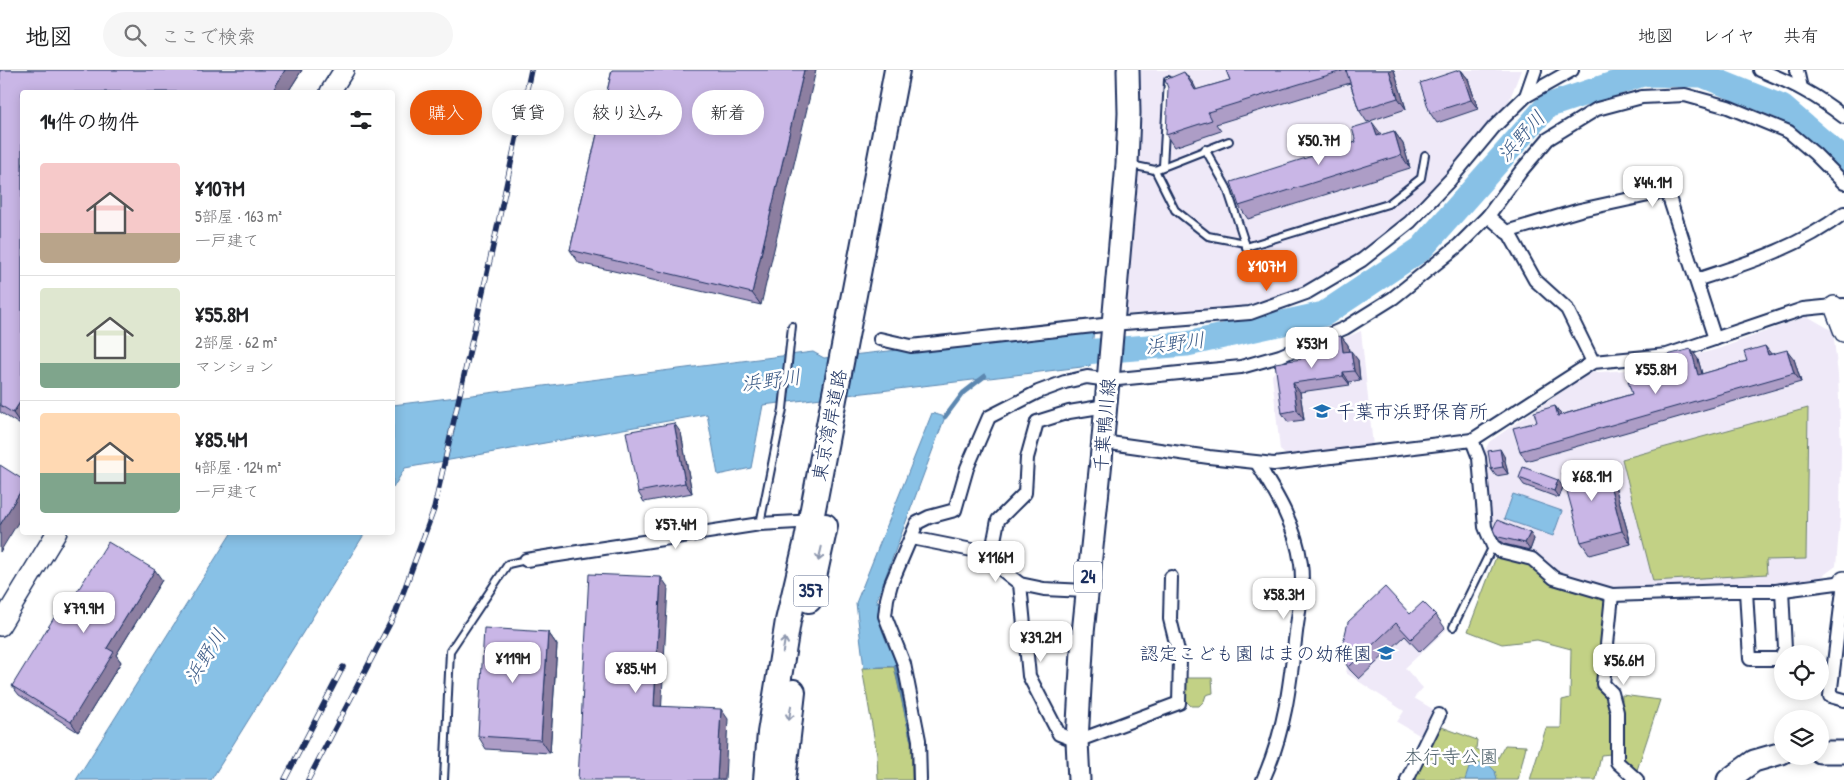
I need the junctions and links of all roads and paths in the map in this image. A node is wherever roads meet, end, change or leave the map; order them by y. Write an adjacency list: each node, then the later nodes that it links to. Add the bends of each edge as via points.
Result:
1 (344, 70): 11 (street)
2 (897, 70): 33 (highway, 東京湾岸道路 / 357)
3 (913, 70): 33 (highway, 東京湾岸道路 / 357)
4 (1128, 70): 17 (main road, 千葉鴨川線 / 24)
5 (1535, 70): 12 (street)
6 (1572, 70): 12 (street)
7 (1760, 70): 10 (street)
8 (1797, 70): 10 (street)
9 (1168, 80): 18 (lane)
10 (1801, 88): 13 (street)
11 (331, 90)
12 (1526, 96): 28 (street, via 1494,127 1410,222 1362,260 1306,293 1250,313)
13 (1844, 117)
14 (1229, 141): 15 (lane)
15 (1205, 149): 18 (lane); 24 (lane, via 1227,188)
16 (1425, 155): 24 (lane, via 1421,178 1388,204)
17 (1127, 164): 19 (lane); 28 (main road, 千葉鴨川線 / 24)
18 (1163, 166): 19 (lane)
19 (1155, 170): 24 (lane, via 1175,210 1208,236)
20 (1844, 183): 22 (street, via 1789,132 1728,107 1685,95 1642,97 1597,109 1548,139)
21 (1844, 212): 26 (street, via 1801,241)
22 (1488, 216): 23 (street); 35 (street, via 1459,245 1393,298 1345,328 1280,356 1241,367)
23 (1506, 232): 26 (street, via 1580,210 1667,191); 34 (street, via 1535,280 1567,309)
24 (1245, 244): 25 (lane, via 1253,270)
25 (1290, 262)
26 (1696, 280): 32 (street)
27 (1839, 305): 30 (street); 32 (street, via 1803,309)
28 (1112, 324): 31 (street, via 911,346); 35 (main road, 千葉鴨川線 / 24)
29 (792, 326): 41 (lane, via 783,409)
30 (1844, 332)
31 (880, 339)
32 (1715, 339): 34 (street, via 1666,355)
33 (850, 350): 40 (highway, 東京湾岸道路 / 357)
34 (1593, 362): 37 (street)
35 (1108, 378): 36 (main road, 千葉鴨川線 / 24); 43 (street, via 1086,377 1065,382 988,417 967,468 955,510 917,523)
36 (1106, 406): 38 (main road, 千葉鴨川線 / 24); 46 (street, via 1068,412 1037,422 1027,458 1025,493 998,520)
37 (1472, 440): 39 (street, via 1274,464); 44 (street, via 1478,458 1485,527)
38 (1103, 442): 39 (street); 50 (main road, 千葉鴨川線 / 24)
39 (1257, 463): 67 (street, via 1281,500 1294,534 1302,586 1287,708 1274,756)
40 (818, 521): 41 (street); 63 (highway, 東京湾岸道路 / 357, one-way to 40, via 788,621); 64 (highway, 東京湾岸道路 / 357, one-way to 64)
41 (760, 524): 45 (street)
42 (55, 535): 54 (street)
43 (912, 538): 46 (street, via 972,550); 65 (street, via 891,584 885,616 904,664 920,740)
44 (1493, 546): 53 (street, via 1500,551 1532,559 1554,578); 55 (lane)
45 (526, 560): 62 (lane, via 508,564 450,651)
46 (990, 561): 49 (street)
47 (1171, 577): 58 (street, via 1170,619 1180,659 1179,703)
48 (1844, 581): 51 (street); 56 (street, via 1830,696)
49 (1020, 584): 50 (street, via 1044,589); 58 (street, via 1029,676 1059,734)
50 (1086, 590): 58 (main road, 千葉鴨川線 / 24)
51 (1782, 590): 52 (street); 52 (street, via 1785,649 1780,659 1750,659)
52 (1746, 591): 53 (street)
53 (1612, 595): 69 (street, via 1602,684 1612,692 1617,712 1616,762)
54 (0, 626)
55 (1453, 627)
56 (1844, 700)
57 (1439, 715): 68 (street)
58 (1077, 741): 66 (main road, 千葉鴨川線 / 24)
59 (1829, 752): 60 (main road)
60 (1844, 752)
61 (1774, 755): 70 (main road, via 1754,761)
62 (444, 780)
63 (766, 780)
64 (783, 780)
65 (920, 780)
66 (1079, 780)
67 (1263, 780)
68 (1407, 780)
69 (1637, 780)
70 (1728, 780)

